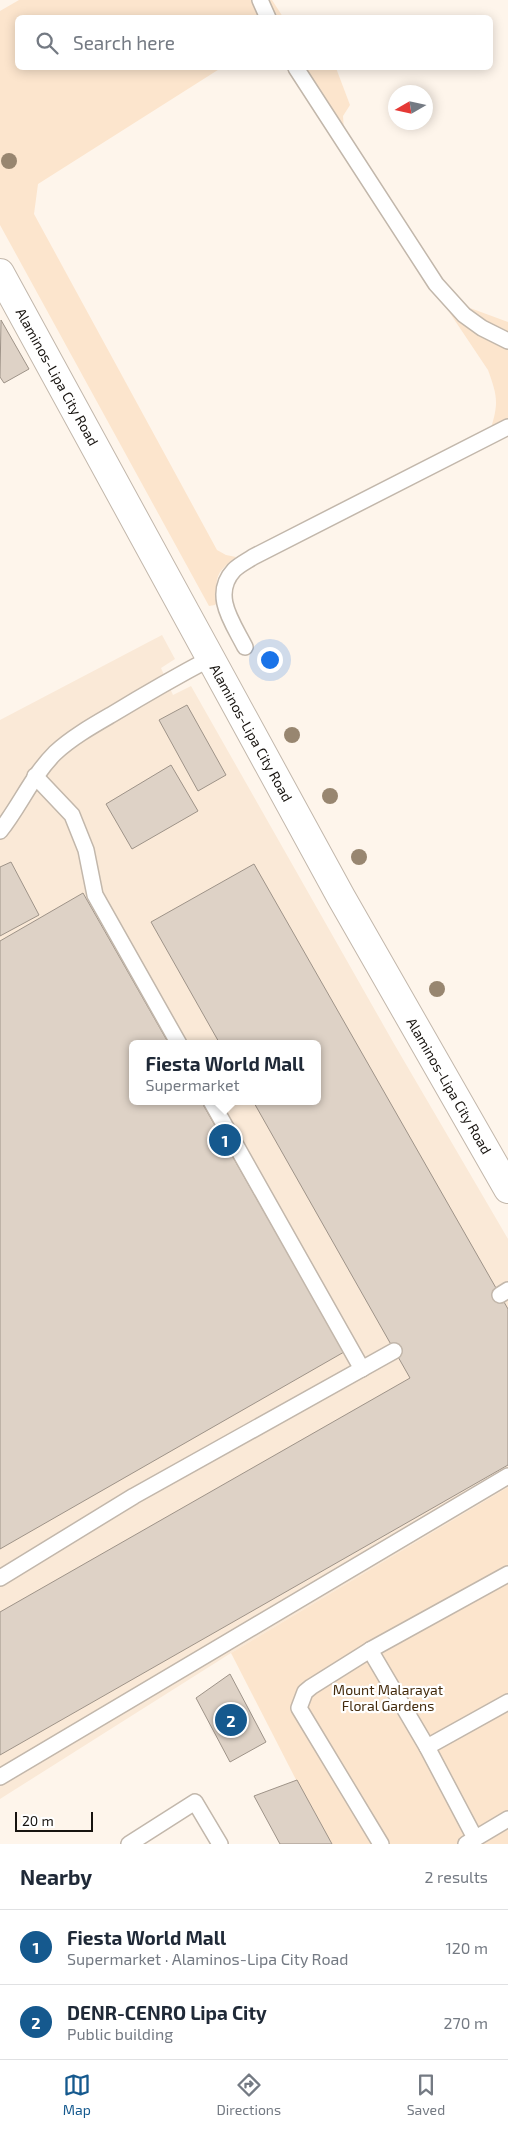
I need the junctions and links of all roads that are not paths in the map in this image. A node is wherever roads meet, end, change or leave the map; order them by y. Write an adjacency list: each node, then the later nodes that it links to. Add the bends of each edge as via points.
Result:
1 (260, 0): 2 (lane)
2 (267, 15)
3 (297, 70): 5 (lane, via 436,284 464,315)
4 (0, 273): 8 (main road, Alaminos-Lipa City Road)
5 (508, 341)
6 (508, 427): 7 (lane, via 234,569 223,586 223,604)
7 (245, 647)
8 (211, 658): 9 (lane, via 87,729 56,752); 13 (main road, Alaminos-Lipa City Road, via 341,897)
9 (35, 776): 10 (lane); 11 (lane, via 72,815 86,850 95,894)
10 (0, 831)
11 (177, 1040)
12 (213, 1105): 15 (lane)
13 (508, 1189)
14 (394, 1351): 15 (lane)
15 (362, 1369): 18 (lane, via 134,1496)
16 (508, 1476): 22 (lane)
17 (508, 1574): 19 (lane)
18 (0, 1578)
19 (370, 1650): 21 (lane); 27 (lane, via 311,1686 299,1708)
20 (508, 1702): 21 (lane)
21 (427, 1747): 24 (lane)
22 (0, 1777)
23 (508, 1819): 24 (lane)
24 (470, 1841)
25 (129, 1844): 26 (lane, via 196,1802)
26 (220, 1844)
27 (381, 1844)

